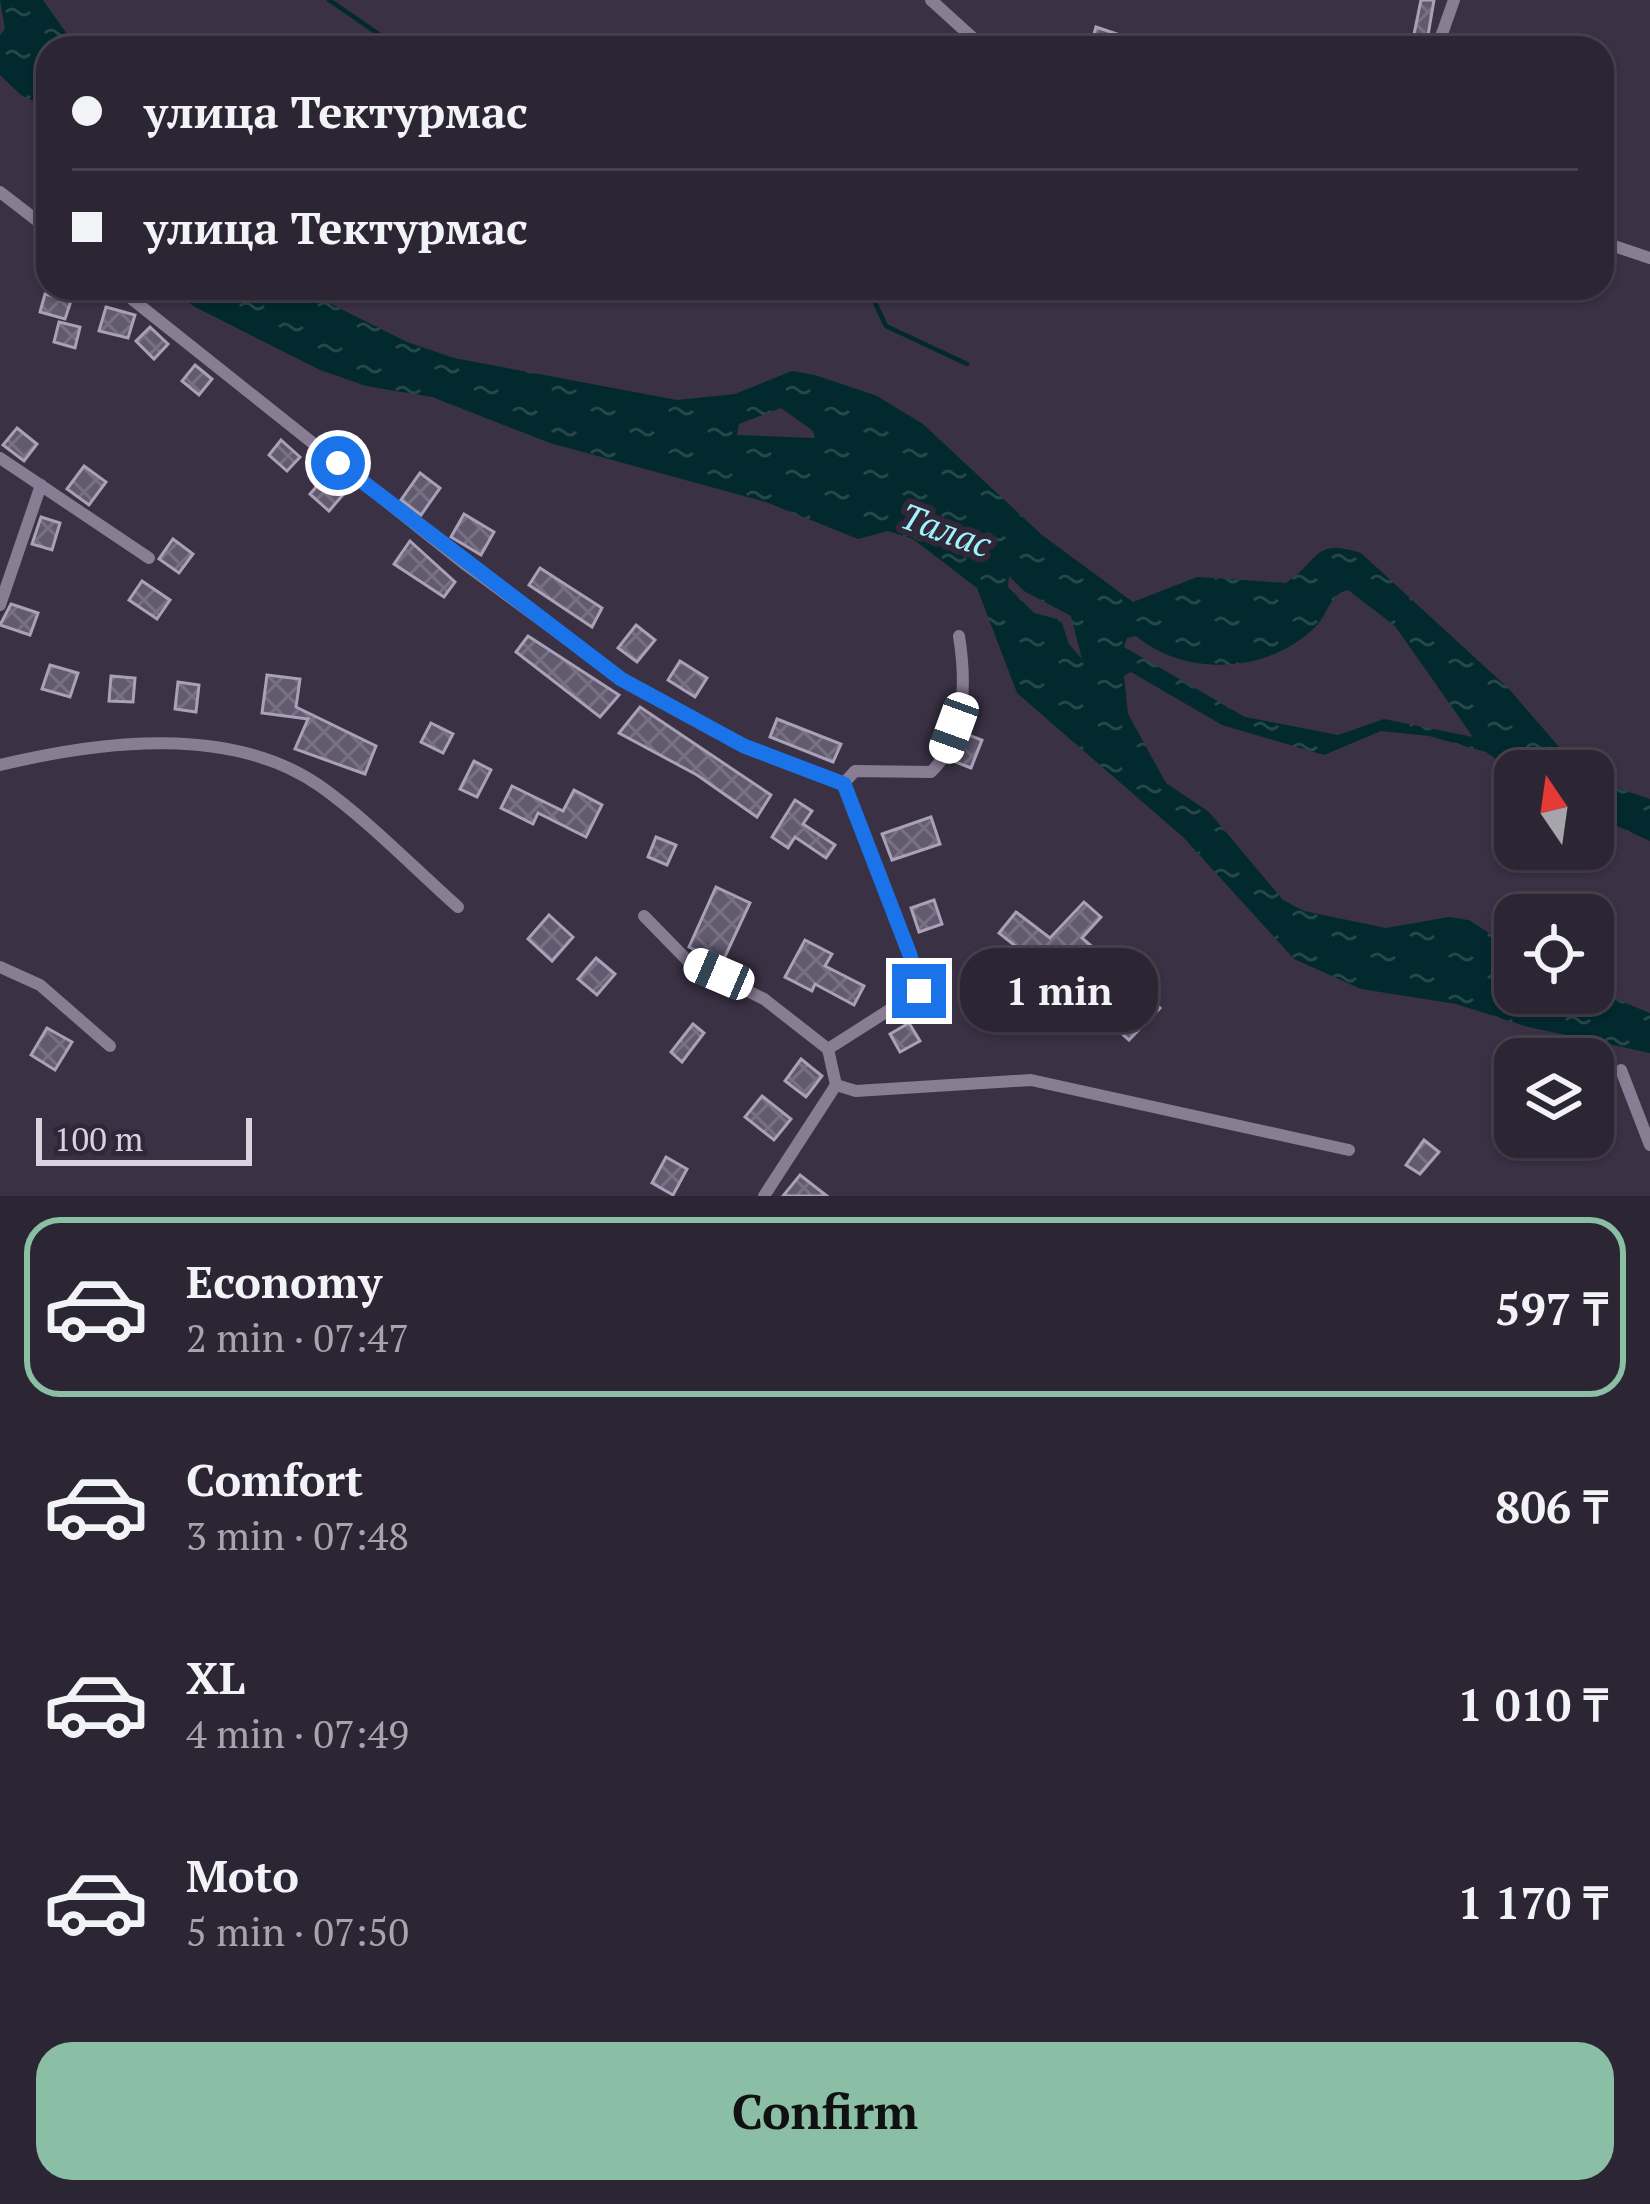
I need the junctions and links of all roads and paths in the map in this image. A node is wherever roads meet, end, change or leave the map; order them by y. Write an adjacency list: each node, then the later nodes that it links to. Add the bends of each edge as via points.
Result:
1 (931, 0): 3 (street)
2 (1454, 0): 4 (street)
3 (970, 36)
4 (1441, 36)
5 (0, 192): 6 (street)
6 (36, 220)
7 (1614, 246): 8 (street)
8 (1650, 258)
9 (133, 300): 16 (street, via 621,679 744,746)
10 (0, 458): 11 (street)
11 (41, 485): 12 (street); 13 (street)
12 (148, 558)
13 (0, 604)
14 (958, 636): 16 (street, via 967,692 941,762 931,772 855,771)
15 (0, 765): 17 (street, via 56,752 173,744 249,752 316,783)
16 (844, 784): 21 (street, via 919,991)
17 (458, 907)
18 (644, 916): 21 (street, via 689,962 764,999)
19 (0, 967): 20 (street, via 40,985)
20 (110, 1046)
21 (828, 1049): 23 (street)
22 (1621, 1070): 24 (street)
23 (836, 1085): 25 (street, via 856,1091 1031,1080); 26 (street)
24 (1650, 1145)
25 (1349, 1150)
26 (764, 1196)

